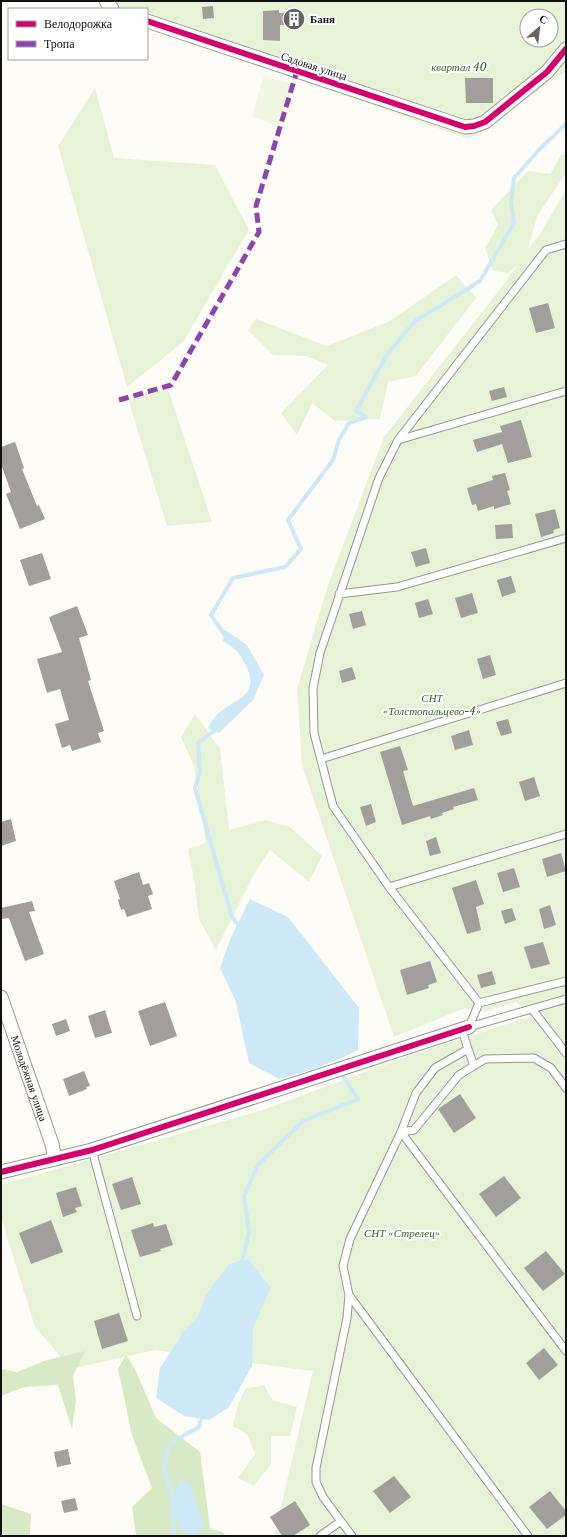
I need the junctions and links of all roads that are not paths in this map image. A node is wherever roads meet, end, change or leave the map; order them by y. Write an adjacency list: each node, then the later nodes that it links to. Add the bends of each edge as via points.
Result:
1 (148, 21): 2 (street, Садовая улица, via 465,127 485,122 546,72)
2 (566, 49)
3 (566, 244): 5 (lane, via 546,250)
4 (566, 391): 5 (lane)
5 (398, 440): 7 (lane, via 379,478)
6 (566, 538): 7 (lane, via 397,587)
7 (339, 594): 9 (lane, via 320,653 313,688 314,733)
8 (566, 683): 9 (lane)
9 (321, 759): 11 (lane, via 333,806)
10 (566, 834): 11 (lane)
11 (390, 887): 15 (lane)
12 (566, 980): 15 (lane)
13 (1, 997): 24 (street, Молодёжная улица)
14 (566, 999): 16 (lane)
15 (479, 1003): 17 (lane)
16 (532, 1009): 17 (lane); 19 (lane)
17 (465, 1029): 18 (lane); 23 (street)
18 (468, 1049): 20 (lane); 22 (lane, via 435,1068 416,1093)
19 (566, 1053)
20 (474, 1066): 21 (lane, via 485,1059 534,1058 551,1068); 22 (lane, via 459,1075 414,1130)
21 (566, 1088)
22 (401, 1132): 26 (lane, via 350,1239 343,1266); 28 (lane)
23 (92, 1150): 24 (street); 27 (lane)
24 (55, 1159): 25 (street)
25 (1, 1172)
26 (349, 1295): 29 (lane, via 347,1318 316,1468 316,1482 322,1497); 32 (lane)
27 (137, 1316)
28 (566, 1351)
29 (341, 1521): 30 (lane); 31 (lane)
30 (320, 1536)
31 (352, 1536)
32 (528, 1536)

